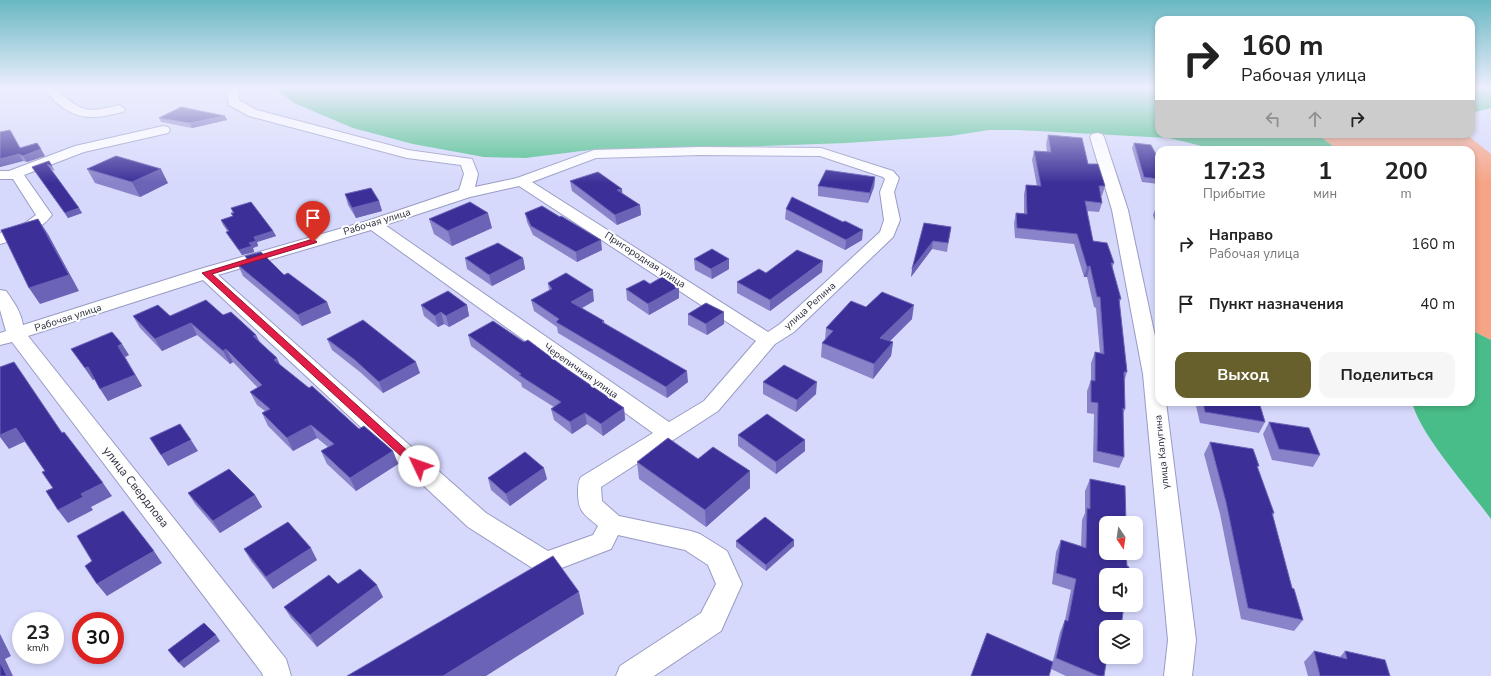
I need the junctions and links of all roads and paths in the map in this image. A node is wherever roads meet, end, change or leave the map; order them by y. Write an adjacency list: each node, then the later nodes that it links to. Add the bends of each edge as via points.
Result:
1 (283, 120): 6 (street, via 406,154 467,162 471,174)
2 (163, 130): 4 (street, via 80,149)
3 (1097, 137): 14 (street, улица Калугина, via 1120,210)
4 (6, 175): 9 (street, via 17,175 44,215 41,220)
5 (521, 181): 6 (street, Рабочая улица); 7 (street, Рабочая улица, via 594,154 700,151 821,152 888,174 892,178 887,192); 13 (street, Пригородная улица)
6 (466, 193): 8 (street, Рабочая улица)
7 (892, 220): 13 (street, улица Репина, via 887,234 787,328)
8 (373, 224): 10 (street, Рабочая улица); 16 (street, Черепичная улица)
9 (0, 239)
10 (206, 273): 12 (street, Рабочая улица); 17 (street, via 478,520 504,538 546,563 602,542)
11 (0, 295): 12 (street, улица Свердлова, via 12,315)
12 (8, 337): 18 (street, улица Свердлова, via 276,668)
13 (768, 340): 16 (street, улица Репина, via 711,406)
14 (1155, 392)
15 (1156, 406): 20 (street, улица Калугина, via 1182,640)
16 (669, 433): 17 (street, via 589,483 590,505)
17 (612, 524): 19 (street, via 691,541 718,558 729,584 711,622)
18 (276, 676)
19 (630, 676)
20 (1178, 676)

